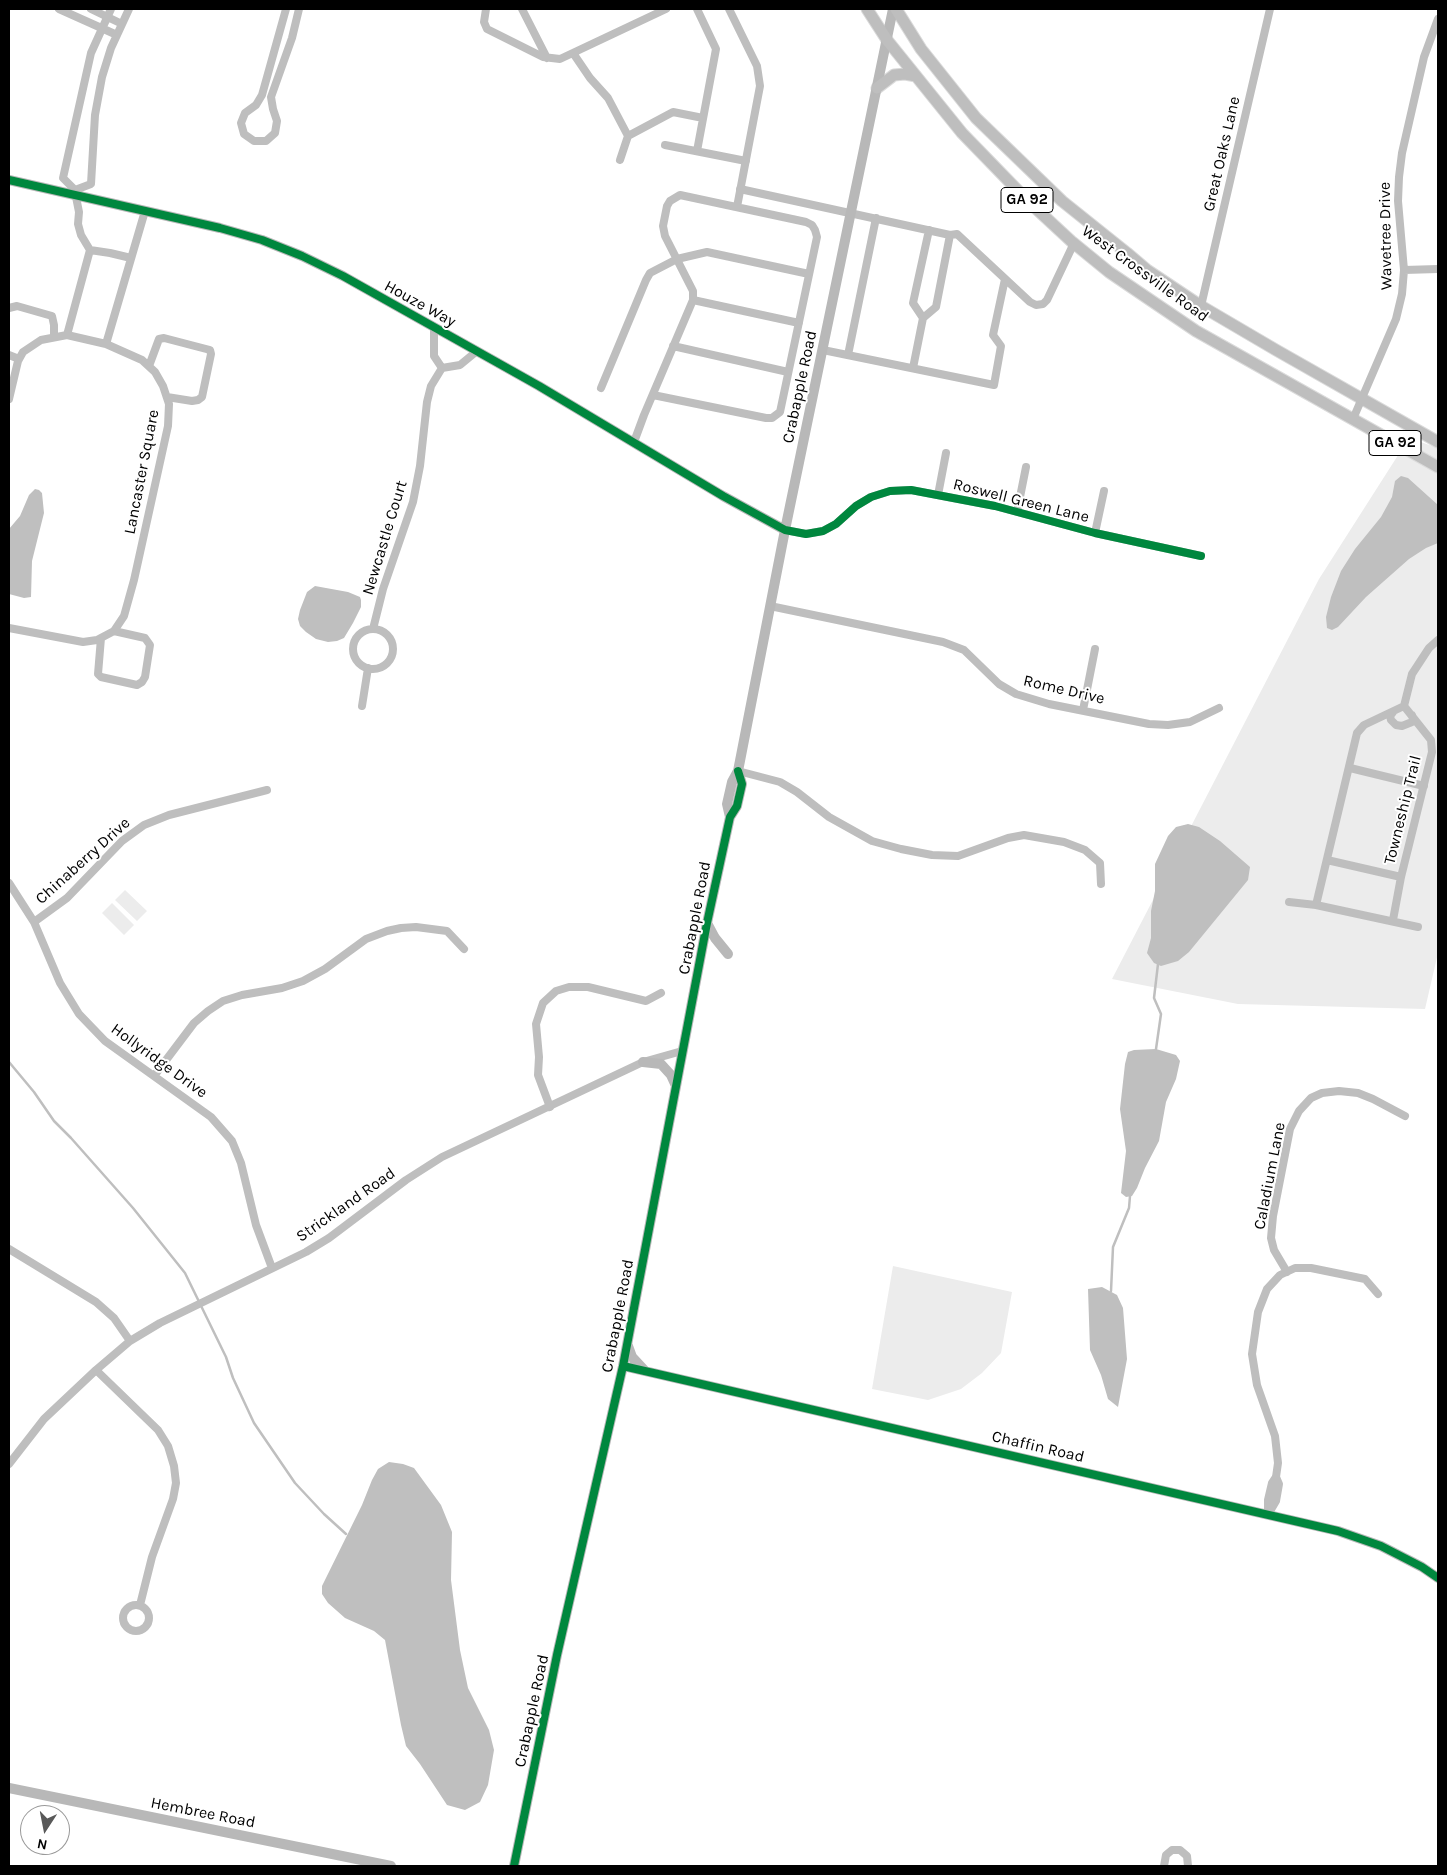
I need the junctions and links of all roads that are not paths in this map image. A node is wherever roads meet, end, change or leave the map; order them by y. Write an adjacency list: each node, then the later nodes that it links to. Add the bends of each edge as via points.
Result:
1 (59, 9): 17 (street)
2 (91, 9): 14 (street)
3 (129, 9): 16 (street)
4 (287, 9): 13 (street); 24 (street)
5 (486, 9): 21 (street, via 484,22 487,29)
6 (522, 9): 21 (street)
7 (666, 9): 20 (street)
8 (697, 9): 28 (street, via 716,49)
9 (729, 9): 33 (street, via 757,66 760,86)
10 (867, 9): 19 (main road, GA 92)
11 (894, 9): 19 (street, Crabapple Road); 52 (main road, West Crossville Road / GA 92, via 976,118 1062,201 1147,270)
12 (1270, 9): 52 (street, Great Oaks Lane)
13 (299, 10): 25 (street)
14 (109, 13): 16 (street); 17 (street)
15 (1438, 19): 48 (street, Wavetree Drive, via 1424,57 1402,154 1398,201)
16 (122, 24): 18 (street)
17 (101, 29): 18 (street); 26 (street, via 91,53)
18 (117, 35): 27 (street, via 102,77)
19 (887, 40): 22 (main road, West Crossville Road / GA 92); 23 (street, Crabapple Road)
20 (573, 53): 21 (street, via 560,59); 29 (street, via 608,98)
21 (547, 58)
22 (916, 76): 23 (main road, via 894,75); 43 (main road, West Crossville Road / GA 92, via 993,167)
23 (877, 88): 39 (street, Crabapple Road)
24 (262, 95): 25 (street); 25 (street, via 245,113 241,123 244,134 254,141 266,141 275,133 277,121)
25 (272, 98)
26 (78, 111): 27 (street); 36 (street, via 63,178)
27 (95, 116): 36 (street, via 91,184)
28 (703, 118): 29 (street, via 673,112); 31 (street)
29 (628, 136): 32 (street)
30 (665, 145): 31 (street)
31 (697, 151): 33 (street)
32 (620, 160)
33 (746, 161): 35 (street)
34 (9, 180): 36 (street, Houze Way)
35 (740, 189): 37 (street); 39 (street)
36 (75, 192): 38 (street, Houze Way); 44 (street, via 81,236)
37 (736, 207): 46 (street, via 680,195 675,197 667,206 663,226); 49 (street, via 812,225 817,237)
38 (145, 211): 45 (street); 56 (street, Houze Way, via 228,230 302,256)
39 (851, 212): 40 (street); 61 (street, Crabapple Road)
40 (876, 218): 41 (street); 63 (street)
41 (929, 230): 42 (street); 54 (street, via 913,303)
42 (950, 235): 50 (street, via 957,234); 54 (street, via 936,307)
43 (1074, 243): 50 (street, via 1043,304 1030,302); 75 (main road, West Crossville Road / GA 92, via 1109,272 1196,331)
44 (90, 250): 45 (street); 57 (street)
45 (131, 258): 59 (street)
46 (677, 259): 49 (street, via 707,252); 51 (street, via 693,292); 70 (street, via 650,273)
47 (1438, 269): 48 (street)
48 (1404, 270): 74 (street, Wavetree Drive, via 1396,319)
49 (809, 274): 55 (street)
50 (1005, 279): 68 (street, via 993,335 1001,346 994,385)
51 (693, 300): 55 (street); 60 (street)
52 (1201, 306): 74 (main road, West Crossville Road / GA 92)
53 (9, 308): 58 (street, via 17,306 52,316)
54 (923, 318): 68 (street)
55 (799, 323): 69 (street)
56 (434, 327): 62 (street, Houze Way); 67 (street, via 434,356)
57 (67, 335): 58 (street, Lancaster Square); 59 (street, Lancaster Square)
58 (54, 337): 65 (street, Lancaster Square, via 41,340 23,352)
59 (106, 344): 66 (street, Lancaster Square, via 131,353)
60 (674, 346): 69 (street); 71 (street)
61 (823, 350): 63 (street); 84 (street, Crabapple Road)
62 (477, 351): 67 (street, via 460,365); 76 (street, Houze Way)
63 (848, 355): 68 (street)
64 (9, 356): 65 (street)
65 (19, 359): 73 (street)
66 (149, 366): 72 (street, Lancaster Square); 72 (street, via 160,339 210,350 202,397 192,400)
67 (442, 368): 89 (street, Newcastle Court, via 426,402 414,502 383,589)
68 (912, 368)
69 (788, 372): 71 (street, via 780,412 772,418)
70 (601, 388)
71 (653, 395): 76 (street)
72 (167, 397): 90 (street, Lancaster Square, via 168,426 134,580 124,616)
73 (9, 398)
74 (1361, 398): 75 (street, Wavetree Drive); 77 (main road, West Crossville Road / GA 92)
75 (1352, 419): 80 (main road, West Crossville Road / GA 92)
76 (634, 442): 84 (street, Houze Way)
77 (1438, 442)
78 (946, 453): 82 (street)
79 (1026, 467): 83 (street)
80 (1438, 467)
81 (1104, 492): 85 (street)
82 (938, 495): 83 (street, Roswell Green Lane); 84 (street, Roswell Green Lane, via 911,490 890,491 871,497 823,531 806,534)
83 (1017, 512): 85 (street, Roswell Green Lane)
84 (785, 530): 87 (street, Crabapple Road)
85 (1095, 533): 86 (street, Roswell Green Lane)
86 (1201, 556)
87 (770, 606): 98 (street, Rome Drive, via 943,642 964,650 1000,684 1016,694); 102 (street, Crabapple Road)
88 (9, 628): 91 (street, via 83,642)
89 (373, 629): 94 (street, via 361,633 353,650 357,661); 94 (street, via 380,630 390,639 392,652 381,667)
90 (114, 631): 91 (street); 91 (street, via 145,638 150,644 144,677 137,685 98,674)
91 (101, 638)
92 (1438, 640): 96 (street, via 1412,674)
93 (1095, 649): 98 (street)
94 (368, 668): 95 (street)
95 (362, 706)
96 (1404, 706): 99 (street); 100 (street, Towneship Trail)
97 (1219, 708): 98 (street, Rome Drive, via 1190,722 1168,725)
98 (1083, 710)
99 (1393, 712): 100 (street, via 1391,720 1402,726 1412,722); 101 (street, via 1364,726 1357,733)
100 (1412, 715): 103 (street, Towneship Trail, via 1431,740 1432,752)
101 (1350, 768): 103 (street); 105 (street)
102 (738, 771): 108 (street, via 780,782 829,817 872,841 901,849 958,856 1024,835 1064,842 1085,850 1100,863); 113 (street, Crabapple Road, via 742,784 737,806 730,817)
103 (1424, 786): 106 (street, Towneship Trail)
104 (267, 790): 112 (street, Chinaberry Drive, via 169,815 144,825 122,842 67,898)
105 (1327, 860): 106 (street); 110 (street)
106 (1401, 877): 111 (street, Towneship Trail)
107 (9, 883): 112 (street, Hollyridge Drive)
108 (1101, 884)
109 (1289, 902): 110 (street)
110 (1316, 905): 111 (street)
111 (1393, 920): 114 (street)
112 (34, 922): 120 (street, Hollyridge Drive, via 60,983 79,1014 105,1041)
113 (707, 923): 116 (street); 118 (street, Crabapple Road)
114 (1418, 927)
115 (464, 949): 120 (street, via 447,931 416,927 387,930 366,939 303,981 242,995 208,1011 194,1023)
116 (728, 954)
117 (661, 993): 122 (street, via 646,1001 588,987 570,987 556,992 543,1003 536,1024 538,1075)
118 (682, 1051): 119 (street, Strickland Road); 121 (street, Crabapple Road)
119 (643, 1062): 121 (street, via 661,1064); 122 (street, Strickland Road)
120 (154, 1076): 125 (street, Hollyridge Drive, via 211,1116 232,1140)
121 (676, 1086): 129 (street, Crabapple Road)
122 (550, 1107): 125 (street, Strickland Road, via 442,1157 329,1238)
123 (1405, 1116): 126 (street, Caladium Lane, via 1358,1093 1339,1091 1310,1098 1299,1111 1290,1129 1271,1238)
124 (9, 1249): 128 (street, via 96,1302 114,1318)
125 (272, 1268): 128 (street, Strickland Road)
126 (1287, 1272): 127 (street, via 1295,1268 1311,1268 1341,1273 1365,1279); 134 (street, via 1267,1289 1252,1354 1257,1385 1275,1436 1278,1463 1276,1501)
127 (1378, 1294)
128 (130, 1341): 131 (street, Strickland Road)
129 (627, 1344): 130 (street, Crabapple Road); 132 (street, via 632,1357)
130 (623, 1366): 132 (street, Chaffin Road); 139 (street, Crabapple Road)
131 (96, 1370): 133 (street, Strickland Road, via 44,1419); 136 (street, via 158,1430 168,1446 174,1466 176,1483 173,1499 152,1557)
132 (645, 1371): 134 (street, Chaffin Road)
133 (9, 1464)
134 (1268, 1514): 135 (street, Chaffin Road, via 1338,1530 1381,1546)
135 (1438, 1578)
136 (140, 1605)
137 (9, 1788): 138 (street, Hembree Road)
138 (391, 1866)
139 (514, 1866)
140 (1164, 1866): 141 (street, via 1168,1852 1180,1850 1187,1856)
141 (1188, 1866)

